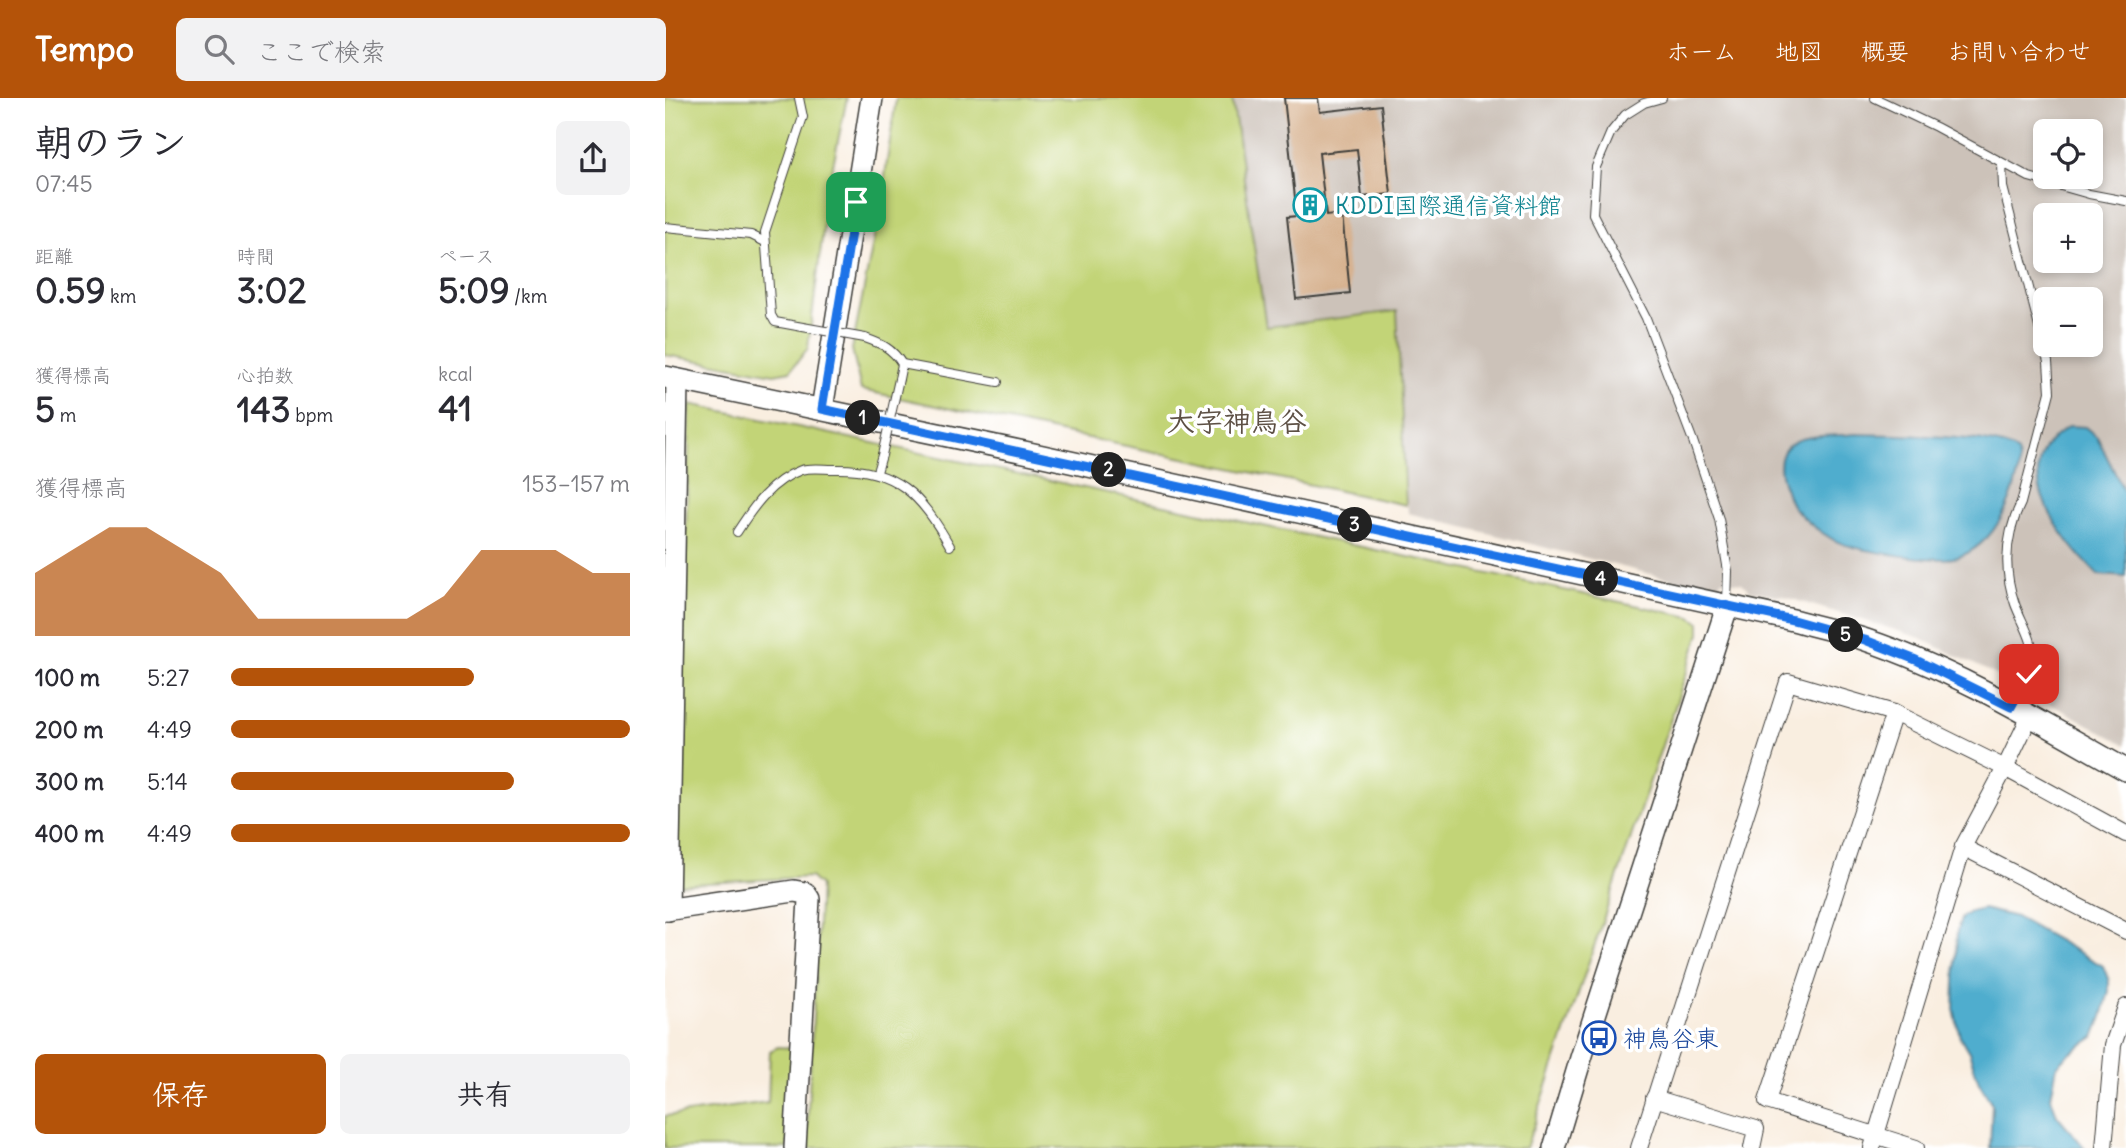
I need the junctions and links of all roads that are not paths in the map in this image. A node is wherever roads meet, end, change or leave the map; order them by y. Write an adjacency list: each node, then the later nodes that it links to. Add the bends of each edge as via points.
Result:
1 (799, 98): 8 (lane, via 803,117)
2 (872, 98): 12 (street)
3 (1662, 98): 16 (lane, via 1625,114 1611,132 1596,167 1593,214 1646,318 1719,519 1728,571)
4 (1875, 98): 5 (lane)
5 (2002, 164): 6 (lane, via 2029,177); 17 (lane, via 2003,187 2048,362 2050,392 2006,561 2015,603 2033,650)
6 (2126, 201)
7 (665, 227): 8 (lane, via 751,235)
8 (765, 242): 9 (lane, bridge, via 775,322 865,338 886,345)
9 (902, 364): 11 (lane); 13 (lane, bridge)
10 (671, 378): 12 (street); 23 (street)
11 (997, 382)
12 (822, 409): 16 (street)
13 (877, 472): 14 (lane, via 803,469 756,502); 15 (lane, via 899,484 932,514)
14 (737, 532)
15 (950, 546)
16 (1727, 607): 17 (street, via 1865,640 1958,678); 29 (street)
17 (2020, 711): 19 (street); 20 (street)
18 (1893, 713): 19 (street); 26 (street, via 1788,682); 27 (street, via 1767,1101)
19 (2005, 768): 21 (street); 22 (street)
20 (2126, 770)
21 (2126, 834)
22 (1963, 847): 24 (street); 27 (street)
23 (666, 910): 28 (street, via 794,891 810,899)
24 (2126, 932)
25 (2126, 1007): 33 (street, via 2113,1045)
26 (1654, 1098): 30 (street); 31 (street, via 1756,1129)
27 (1874, 1141): 32 (street)
28 (795, 1148)
29 (1554, 1148)
30 (1639, 1148)
31 (1752, 1148)
32 (1916, 1148)
33 (2104, 1148)

